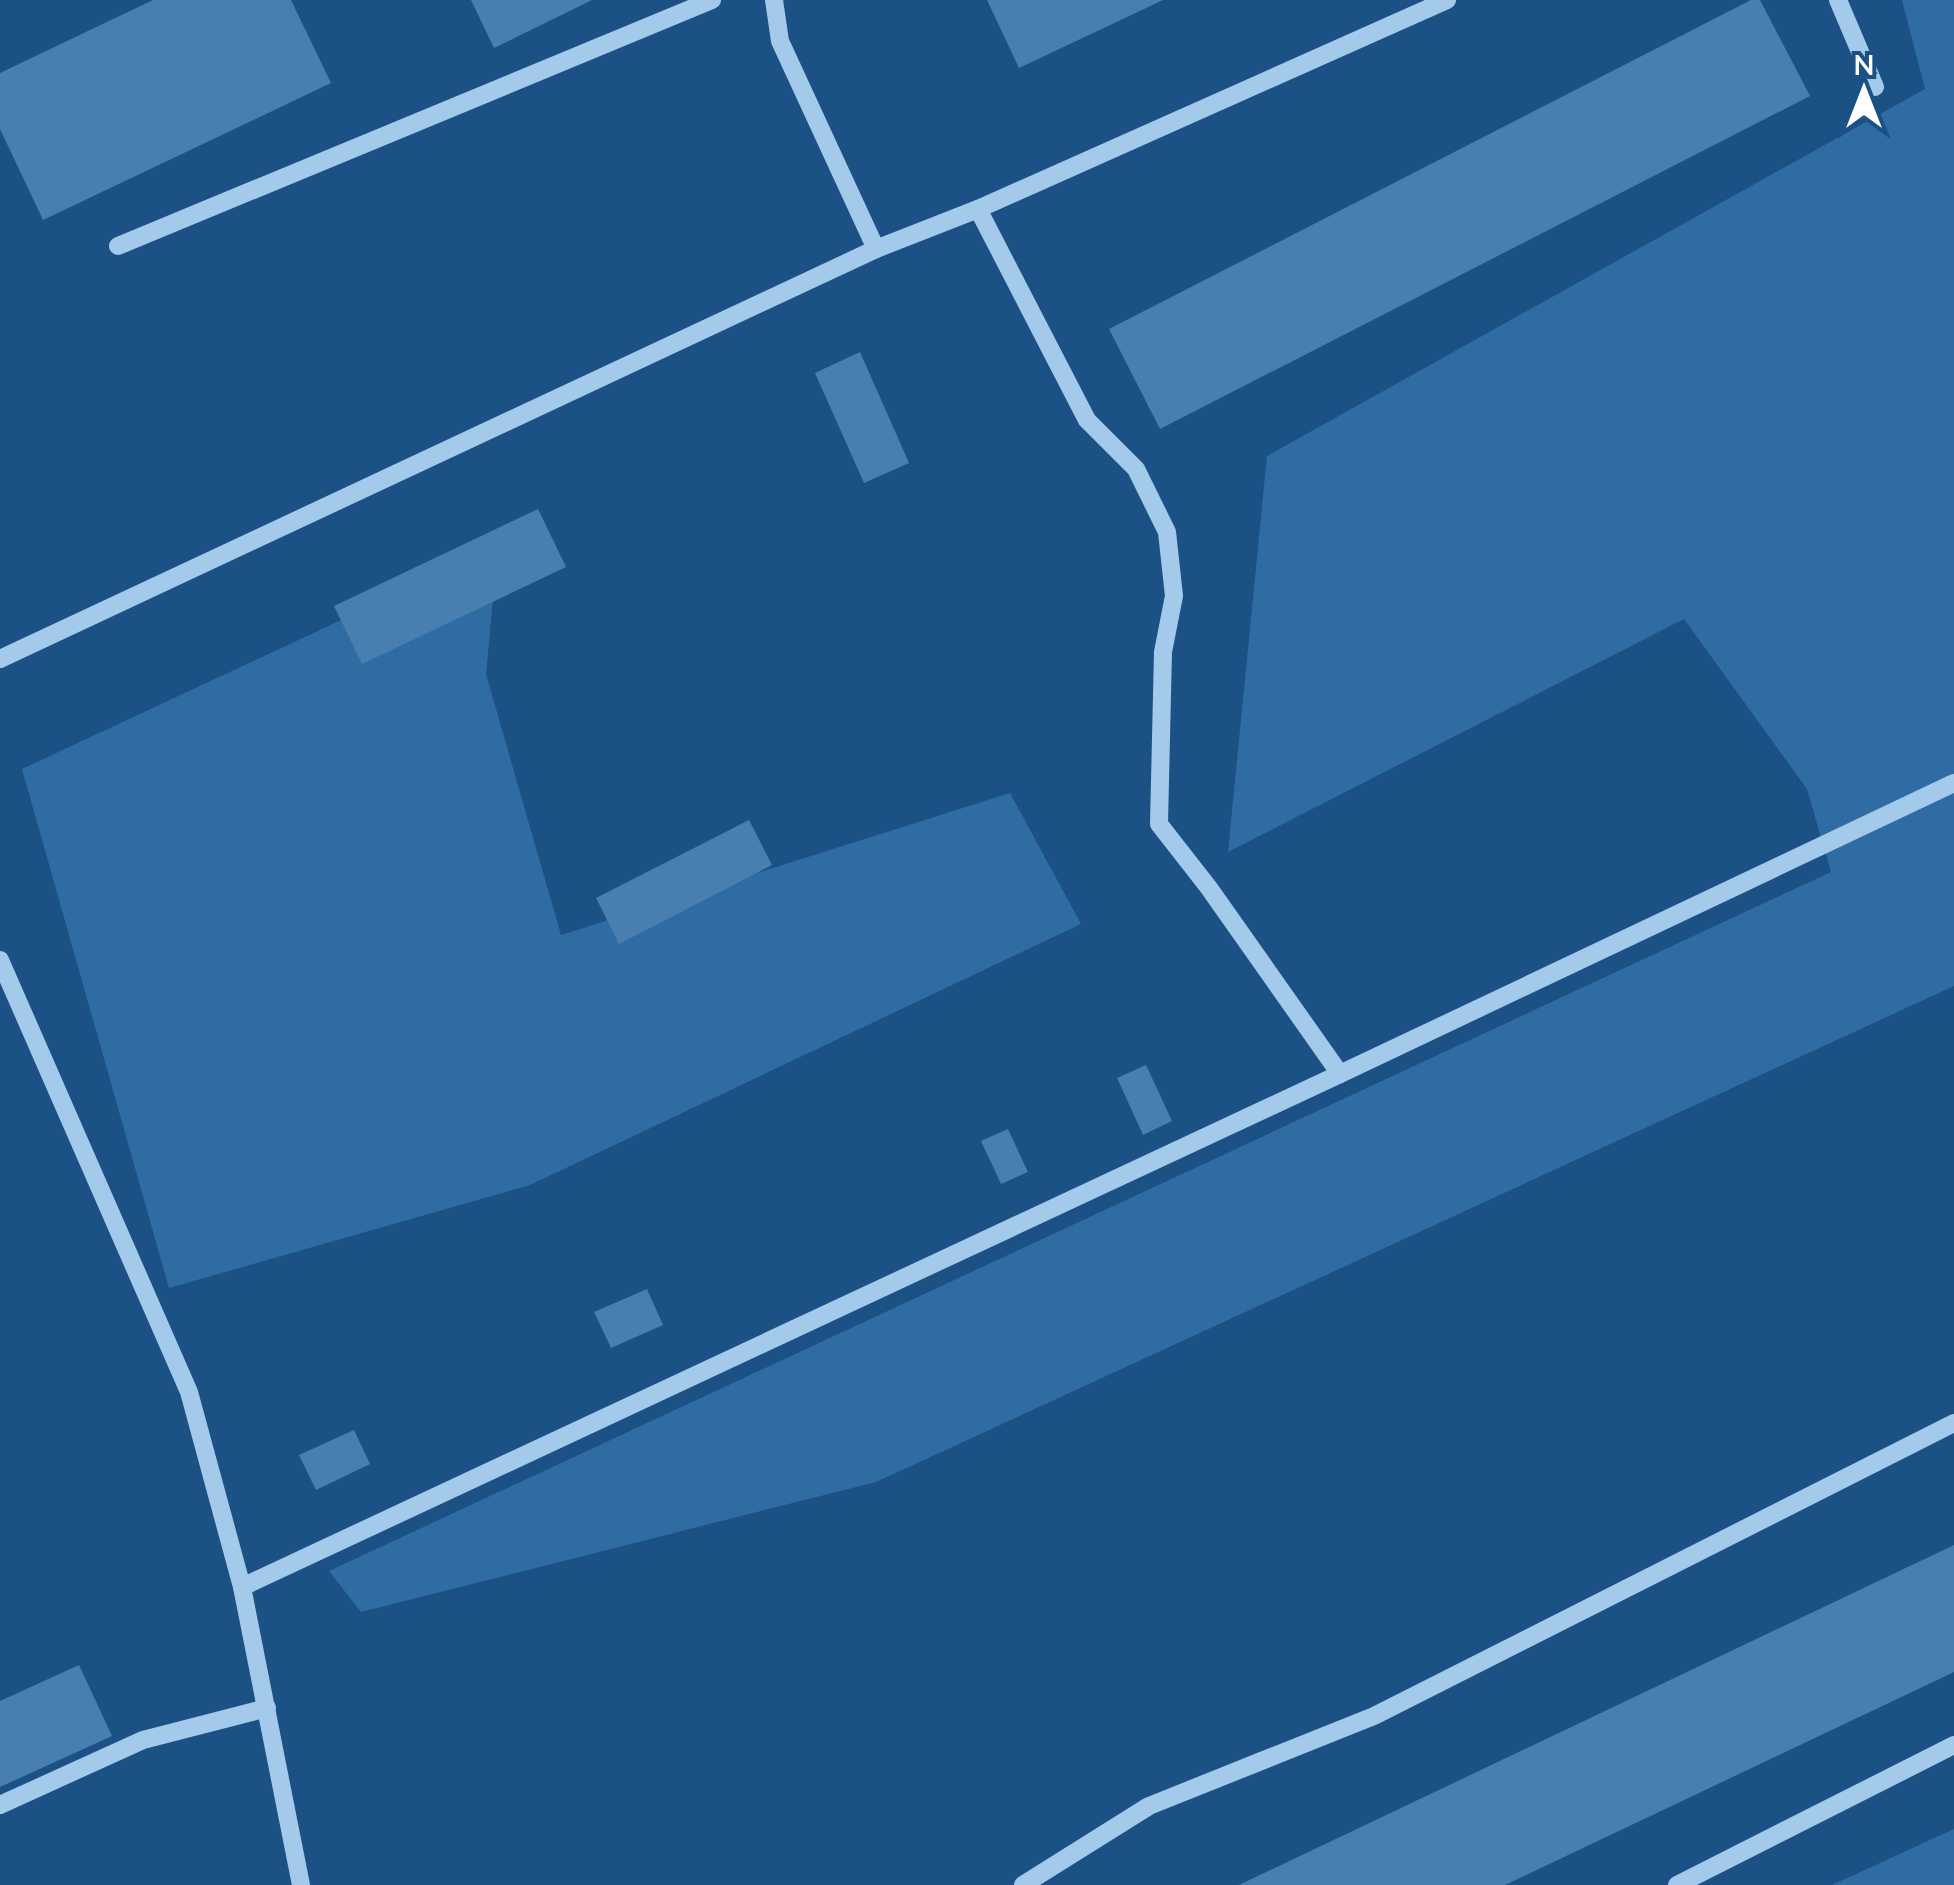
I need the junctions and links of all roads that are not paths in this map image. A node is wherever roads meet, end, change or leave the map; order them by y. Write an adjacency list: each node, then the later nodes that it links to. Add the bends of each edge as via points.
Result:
1 (712, 0): 7 (lane)
2 (774, 0): 8 (lane, via 780,41)
3 (1447, 0): 6 (lane)
4 (1838, 0): 5 (lane)
5 (1875, 87)
6 (978, 209): 8 (lane); 12 (lane, via 1087,420 1136,469 1167,532 1174,596 1163,652 1158,824)
7 (118, 246)
8 (876, 250): 9 (lane)
9 (0, 658)
10 (1954, 784): 12 (lane)
11 (0, 960): 14 (lane, via 189,1392)
12 (1340, 1074): 14 (lane)
13 (1954, 1423): 19 (lane, via 1374,1716 1149,1806)
14 (242, 1587): 15 (lane)
15 (267, 1708): 17 (lane, via 143,1740); 18 (lane)
16 (1954, 1745): 20 (lane)
17 (0, 1805)
18 (301, 1885)
19 (1023, 1885)
20 (1677, 1885)

